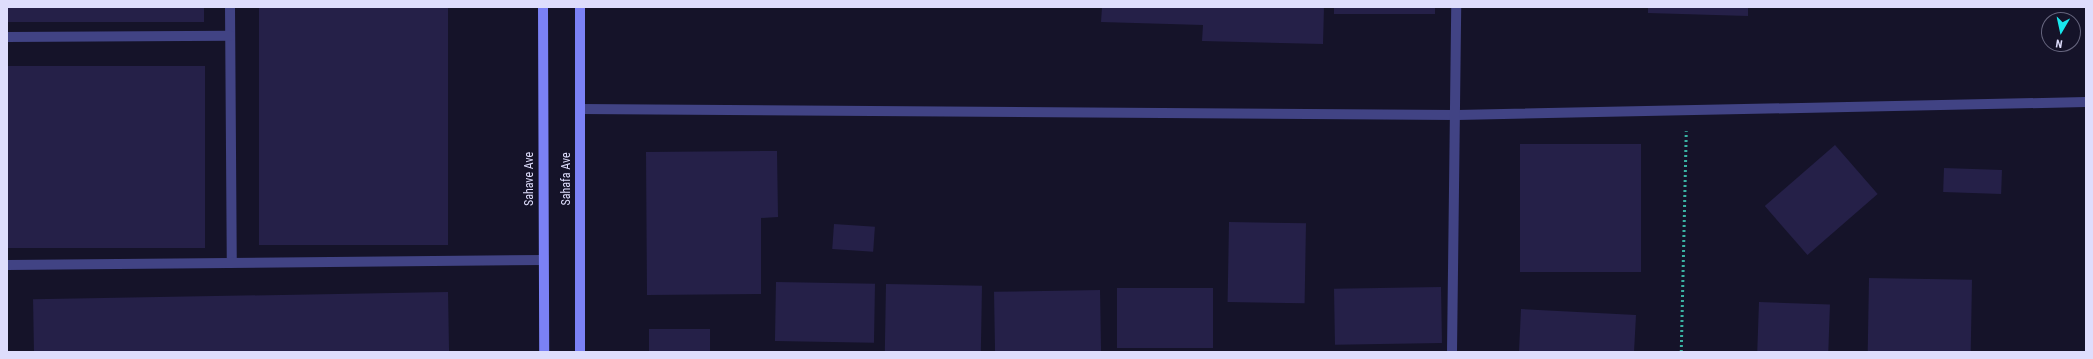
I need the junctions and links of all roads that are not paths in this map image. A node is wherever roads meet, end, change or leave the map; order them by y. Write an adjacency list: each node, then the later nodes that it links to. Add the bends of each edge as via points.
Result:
1 (230, 7): 5 (street)
2 (543, 7): 10 (main road, Sahave Ave)
3 (580, 7): 8 (main road, Sahafa Ave)
4 (1456, 7): 9 (street)
5 (230, 36): 6 (street); 11 (street)
6 (7, 37)
7 (2086, 102): 9 (street)
8 (580, 109): 9 (street); 14 (main road, Sahafa Ave)
9 (1456, 115): 15 (street)
10 (543, 260): 11 (street); 13 (main road, Sahave Ave)
11 (232, 263): 12 (street)
12 (7, 265)
13 (544, 352)
14 (580, 352)
15 (1452, 352)

